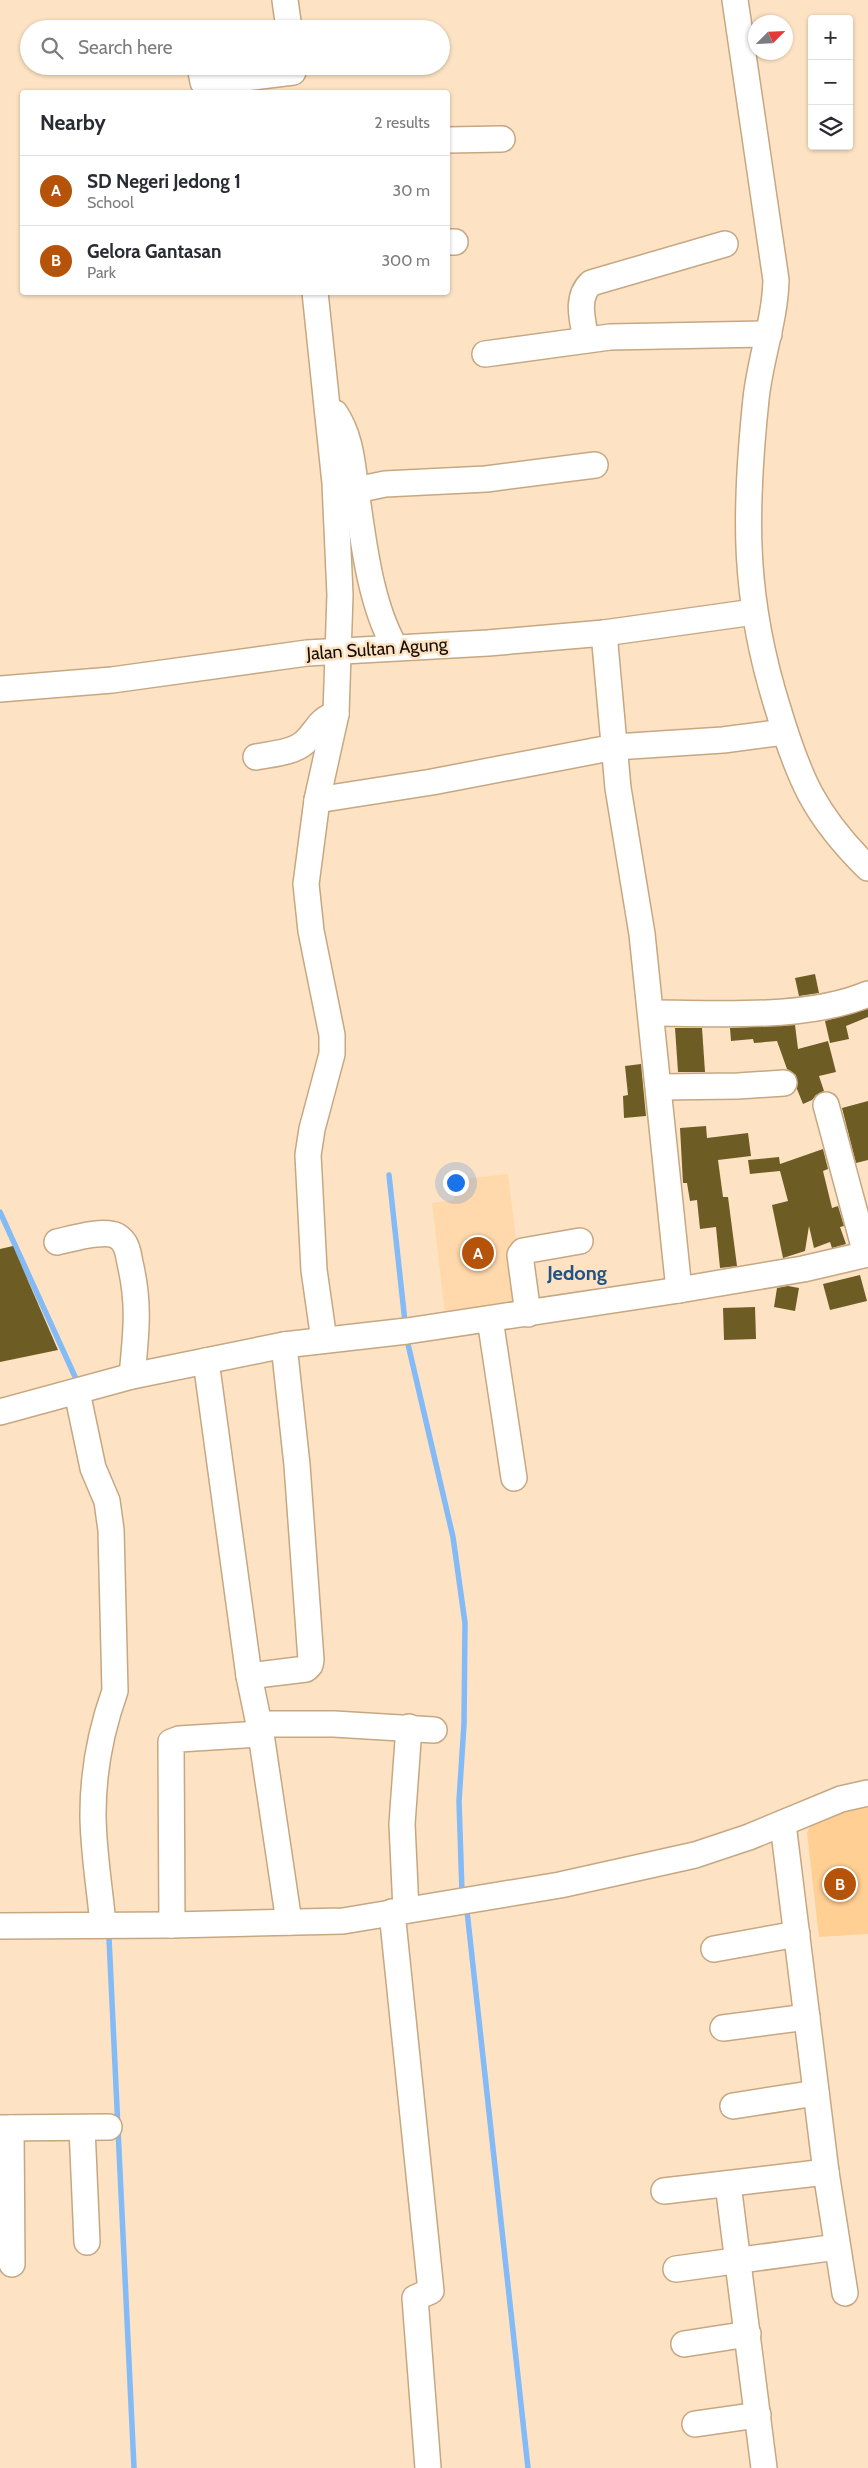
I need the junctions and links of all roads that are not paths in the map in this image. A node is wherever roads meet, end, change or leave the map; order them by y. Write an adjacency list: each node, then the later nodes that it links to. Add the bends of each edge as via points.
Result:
1 (285, 0): 3 (street)
2 (735, 0): 10 (street, via 776,280 776,303)
3 (288, 20)
4 (202, 75): 5 (street, via 203,82 210,83)
5 (293, 77)
6 (502, 139): 7 (street)
7 (450, 140)
8 (725, 244): 11 (street, via 591,283 582,294 581,304)
9 (315, 295): 13 (street)
10 (769, 334): 11 (street); 16 (street, via 756,396 748,481 747,533)
11 (586, 340): 12 (street)
12 (485, 354)
13 (328, 403): 15 (street, via 343,426 350,447); 19 (street, via 339,529)
14 (595, 465): 15 (street, via 504,477 385,484)
15 (356, 490): 18 (street, via 378,602)
16 (754, 612): 17 (street, Jalan Sultan Agung); 22 (street, via 762,655)
17 (604, 633): 18 (street, Jalan Sultan Agung); 23 (street)
18 (395, 647): 19 (street, Jalan Sultan Agung)
19 (340, 651): 20 (street, Jalan Sultan Agung, via 112,680); 21 (street)
20 (0, 689)
21 (336, 714): 24 (street, via 321,721 304,743); 25 (street)
22 (785, 732): 23 (street); 26 (street, via 800,776 814,803 831,828)
23 (615, 748): 25 (street); 28 (street)
24 (256, 758)
25 (317, 800): 38 (street, via 306,884 311,931 332,1035 332,1054 312,1129 308,1170 314,1270)
26 (868, 868)
27 (868, 994): 28 (street, via 842,1004 766,1012)
28 (651, 1013): 30 (street)
29 (784, 1083): 30 (street)
30 (659, 1087): 35 (street)
31 (826, 1105): 34 (street)
32 (580, 1241): 36 (street, via 523,1251 520,1255)
33 (57, 1242): 41 (street, via 105,1234 116,1236 126,1244 138,1307)
34 (867, 1254): 35 (street, via 803,1269)
35 (679, 1290): 36 (street)
36 (528, 1314): 37 (street)
37 (490, 1319): 38 (street); 44 (street)
38 (324, 1340): 39 (street)
39 (284, 1345): 40 (street); 45 (street, via 297,1465 311,1660 306,1669)
40 (206, 1360): 41 (street); 45 (street)
41 (132, 1376): 42 (street)
42 (78, 1392): 43 (street); 53 (street, via 93,1468 107,1501 111,1530 115,1691 98,1756 93,1815)
43 (0, 1412)
44 (514, 1478)
45 (249, 1676): 47 (street)
46 (409, 1727): 47 (street, via 334,1724); 48 (street); 51 (street)
47 (260, 1729): 52 (street); 54 (street, via 171,1742)
48 (434, 1730)
49 (868, 1793): 50 (street, via 841,1799)
50 (791, 1820): 51 (street, via 695,1855 630,1870); 56 (street); 58 (street)
51 (399, 1911): 52 (street, via 343,1920); 79 (street, via 431,2291 415,2298)
52 (289, 1922): 54 (street)
53 (103, 1925): 54 (street); 55 (street)
54 (172, 1925)
55 (0, 1926)
56 (797, 1934): 57 (street); 59 (street)
57 (714, 1949)
58 (818, 1976)
59 (807, 2017): 60 (street); 61 (street)
60 (723, 2028)
61 (816, 2093): 62 (street); 66 (street)
62 (733, 2106)
63 (109, 2127): 65 (street)
64 (5, 2128): 65 (street); 72 (street)
65 (82, 2128): 69 (street)
66 (826, 2172): 67 (street); 70 (street)
67 (728, 2184): 68 (street); 71 (street)
68 (664, 2190)
69 (87, 2242)
70 (837, 2247): 71 (street); 74 (street)
71 (739, 2261): 73 (street); 75 (street)
72 (12, 2264)
73 (676, 2269)
74 (845, 2294)
75 (748, 2334): 76 (street); 77 (street)
76 (684, 2344)
77 (758, 2415): 78 (street); 80 (street)
78 (695, 2424)
79 (428, 2468)
80 (764, 2468)

